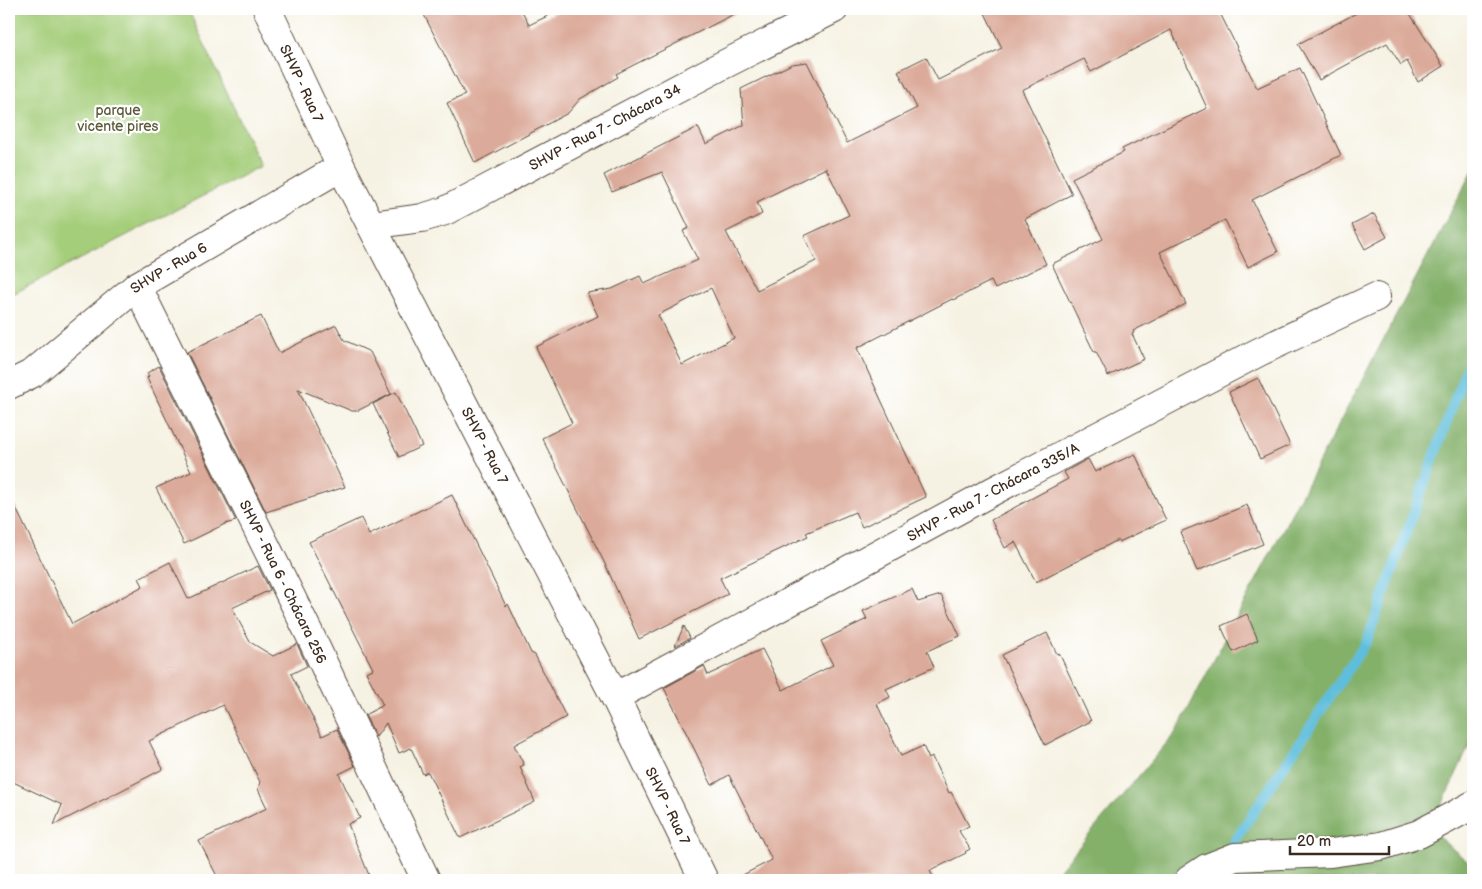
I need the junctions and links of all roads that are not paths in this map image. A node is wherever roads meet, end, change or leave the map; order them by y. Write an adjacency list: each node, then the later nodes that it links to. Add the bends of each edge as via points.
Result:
1 (267, 9): 3 (street, SHVP - Rua 7)
2 (834, 9): 4 (street, SHVP - Rua 7 - Chácara 34, via 445,211 422,218)
3 (340, 167): 4 (street, SHVP - Rua 7); 5 (street, SHVP - Rua 6)
4 (371, 225): 8 (street, SHVP - Rua 7)
5 (137, 286): 7 (street, SHVP - Rua 6, via 33,373); 10 (street, SHVP - Rua 6 - Chácara 256, via 309,633)
6 (1376, 297): 8 (street, SHVP - Rua 7 - Chácara 335/A, via 1258,352 993,491)
7 (9, 385)
8 (615, 697): 11 (street, SHVP - Rua 7)
9 (1473, 805): 12 (street, via 1419,834 1382,846 1331,853 1235,858 1206,868)
10 (426, 880)
11 (704, 880)
12 (1189, 880)

